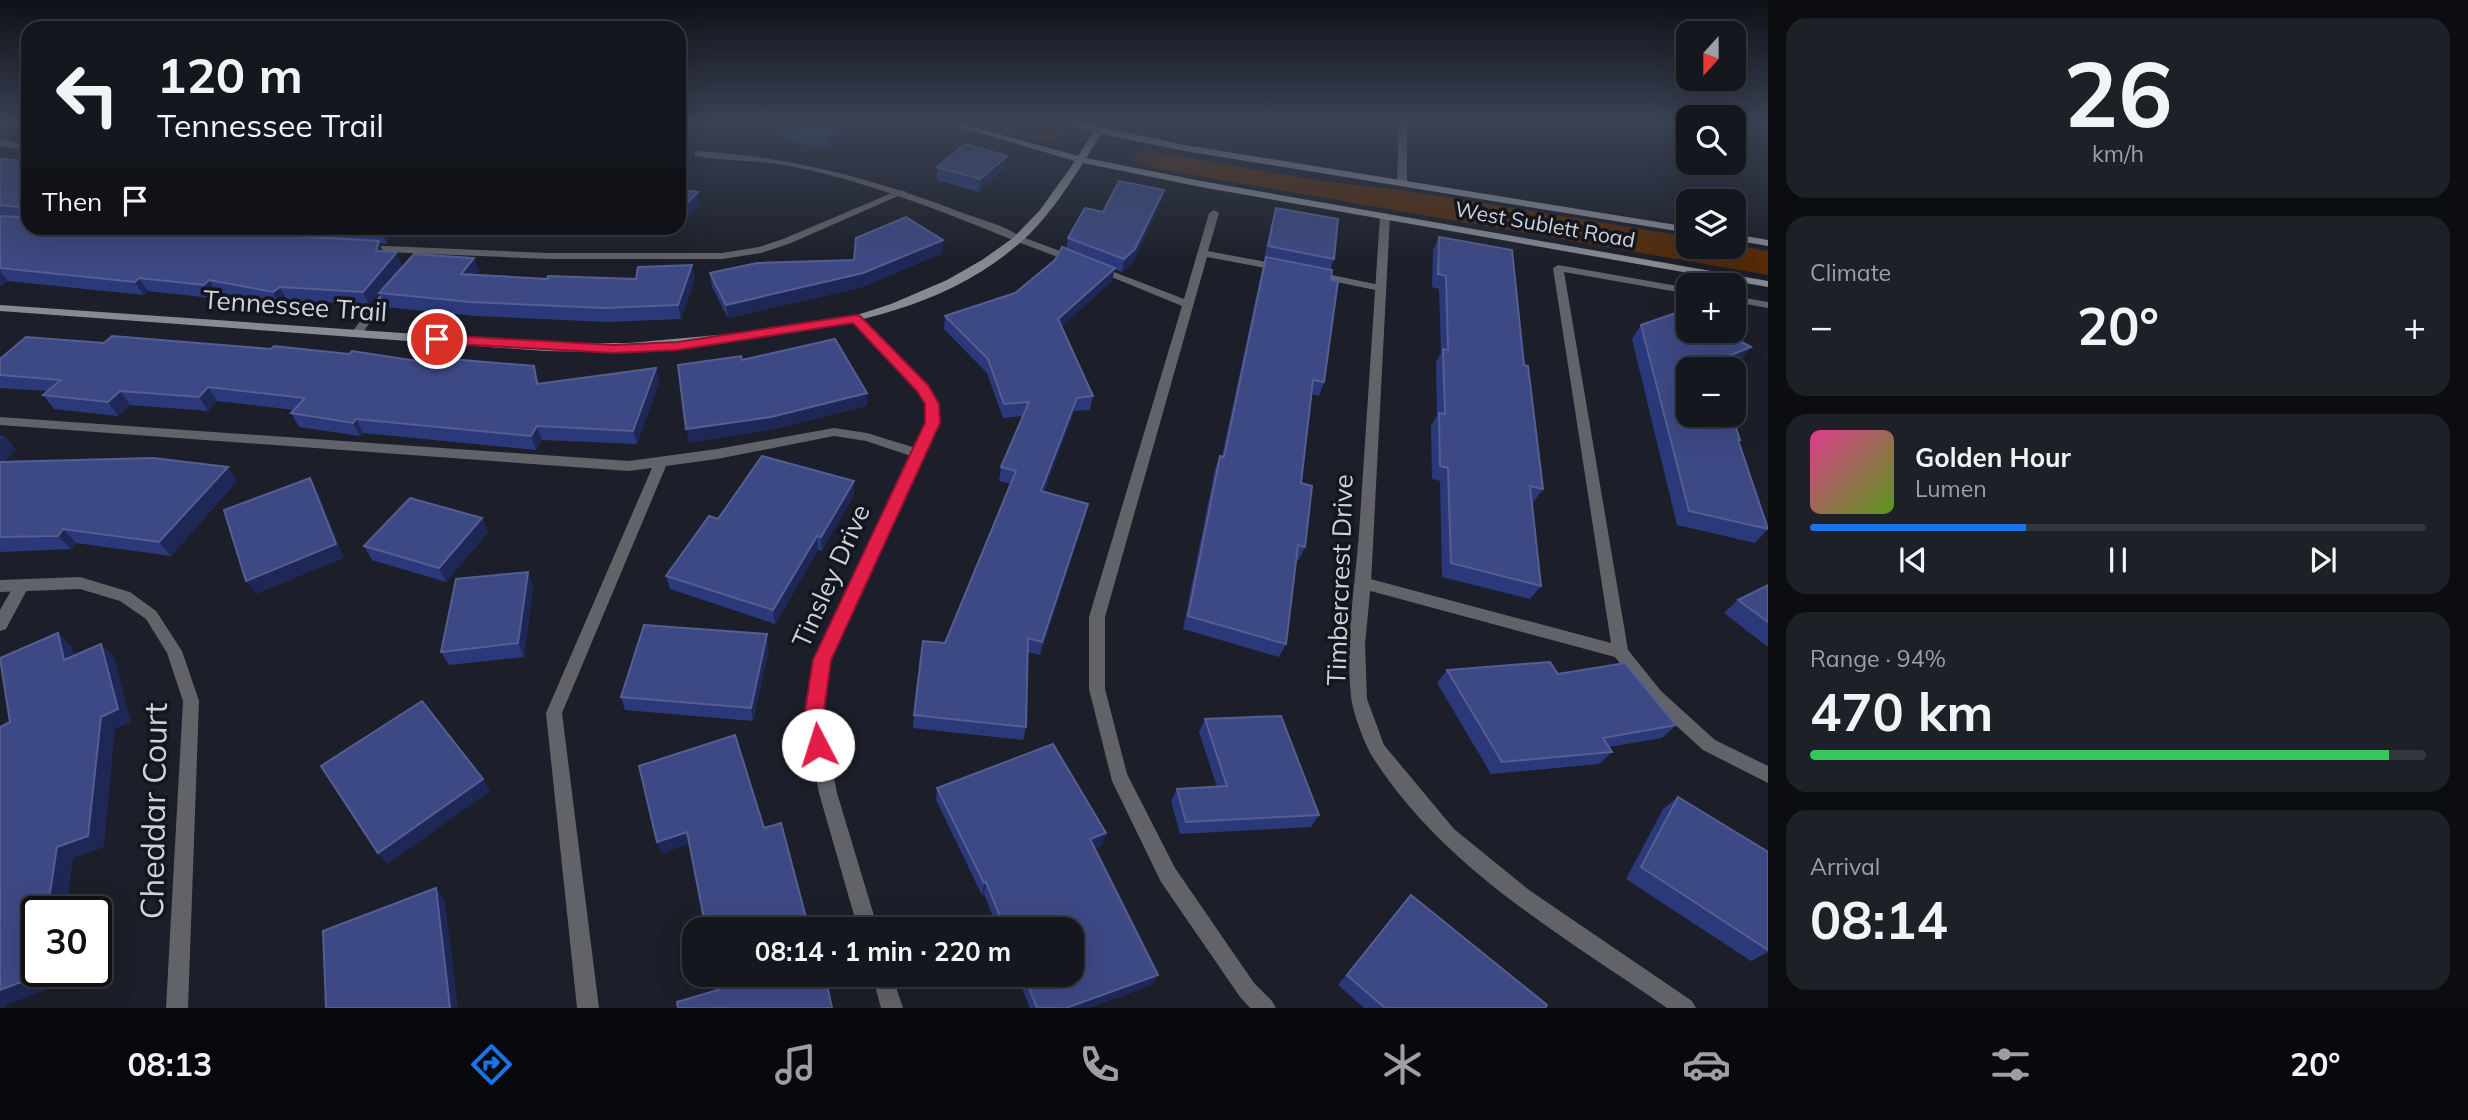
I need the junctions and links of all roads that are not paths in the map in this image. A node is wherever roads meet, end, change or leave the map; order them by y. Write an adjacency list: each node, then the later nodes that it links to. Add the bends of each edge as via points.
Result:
1 (818, 169): 7 (street)
2 (1075, 169): 11 (main road, Tennessee Trail, via 1049,207)
3 (1130, 169): 9 (main road, West Sublett Road)
4 (1320, 169): 6 (main road, West Sublett Road)
5 (1402, 169): 6 (street)
6 (1402, 183): 10 (main road, West Sublett Road)
7 (902, 192): 11 (street); 15 (street, via 788,241 722,256)
8 (1214, 213): 16 (street)
9 (1385, 216): 19 (main road, West Sublett Road); 20 (street, Timbercrest Drive)
10 (1676, 228)
11 (1017, 238): 23 (street); 26 (main road, Tennessee Trail, via 1004,251 959,277 890,309)
12 (1746, 239): 13 (main road)
13 (1768, 243)
14 (350, 247): 15 (street)
15 (425, 251): 17 (street)
16 (1202, 253): 20 (street); 23 (street)
17 (417, 260)
18 (399, 278): 27 (street)
19 (1768, 284)
20 (1380, 288): 31 (street, Timbercrest Drive)
21 (1676, 289): 35 (street, via 1559,268)
22 (1746, 301): 24 (street)
23 (1187, 304): 42 (street, via 1097,617 1097,689 1118,775 1168,875 1247,990)
24 (1768, 305)
25 (0, 308): 27 (main road, Tennessee Trail)
26 (856, 319): 27 (main road, Tennessee Trail, via 678,346 614,349); 29 (street, Tinsley Drive, via 923,388 932,404 933,423)
27 (356, 334)
28 (0, 421): 30 (street, via 507,459 629,466)
29 (917, 453): 30 (street, via 834,432); 37 (street, Tinsley Drive, via 822,660 814,717 828,793)
30 (660, 462): 40 (street, via 554,713)
31 (1363, 583): 35 (street); 43 (street, Timbercrest Drive, via 1357,644 1359,699 1377,748 1401,781 1447,835 1522,897)
32 (0, 586): 33 (street, Cheddar Court)
33 (21, 586): 34 (street); 39 (street, Cheddar Court, via 80,583 125,596 151,615 174,651 191,701)
34 (0, 625)
35 (1620, 652): 36 (street, via 1655,696 1709,745)
36 (1768, 775)
37 (864, 917)
38 (886, 987): 41 (street)
39 (177, 1008)
40 (588, 1008)
41 (892, 1008)
42 (1265, 1008)
43 (1685, 1008)

